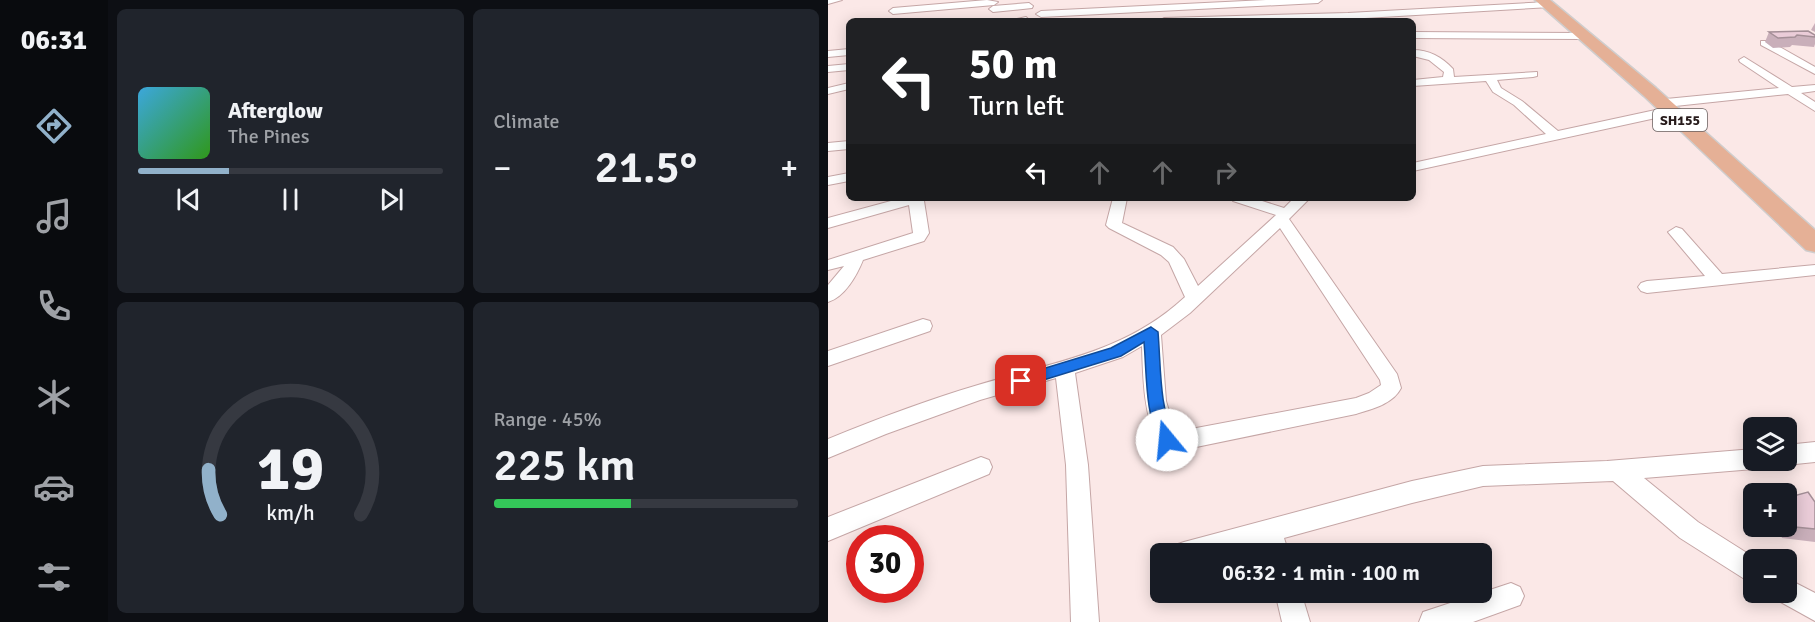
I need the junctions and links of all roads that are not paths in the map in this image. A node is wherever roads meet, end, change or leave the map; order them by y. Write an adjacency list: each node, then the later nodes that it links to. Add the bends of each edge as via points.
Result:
1 (838, 0): 7 (street)
2 (899, 0): 14 (street)
3 (1119, 0): 12 (street)
4 (1318, 0): 8 (street)
5 (1390, 0): 17 (street)
6 (1449, 0): 13 (street)
7 (828, 1)
8 (1236, 2): 12 (street); 20 (street)
9 (1546, 2): 13 (street); 23 (main road, SH155); 41 (main road, SH155)
10 (994, 4): 11 (street); 14 (street)
11 (1029, 6)
12 (1115, 10): 15 (street); 19 (street)
13 (1476, 10): 17 (street)
14 (892, 11): 18 (street)
15 (1041, 14)
16 (1340, 15): 17 (street); 21 (street)
17 (1402, 17)
18 (888, 18)
19 (1112, 18)
20 (1240, 18)
21 (1280, 18)
22 (1416, 34): 23 (street)
23 (1582, 36): 41 (main road, SH155)
24 (1765, 44): 31 (street)
25 (846, 52): 27 (street)
26 (1416, 53): 34 (street, via 1427,55 1446,68)
27 (828, 54)
28 (1744, 60): 39 (street)
29 (846, 67): 30 (street)
30 (828, 69)
31 (1815, 71)
32 (1533, 74): 33 (street)
33 (1490, 78): 34 (street); 42 (street, via 1497,90)
34 (1448, 81): 35 (street)
35 (1416, 83)
36 (846, 87): 38 (street)
37 (1815, 88): 39 (street)
38 (828, 91)
39 (1790, 91): 40 (street); 41 (street)
40 (1815, 106)
41 (1670, 108): 42 (street); 56 (main road, SH155); 57 (main road, SH155)
42 (1556, 136): 45 (street)
43 (846, 144): 44 (street)
44 (828, 147)
45 (1416, 166)
46 (846, 177): 47 (street)
47 (828, 180)
48 (897, 201): 54 (street)
49 (917, 201): 58 (street, via 921,233 918,238)
50 (1119, 201): 64 (street, via 1114,225 1176,258)
51 (1246, 201): 53 (street)
52 (1300, 201): 53 (street)
53 (1283, 216): 64 (street); 66 (street, via 1390,379 1391,387 1384,395 1356,406 1177,442 1167,440 1156,403)
54 (828, 223)
55 (1676, 232): 61 (street)
56 (1815, 238)
57 (1815, 244)
58 (856, 257): 59 (street); 63 (street, via 849,274)
59 (828, 265)
60 (1815, 270): 61 (street)
61 (1718, 280): 62 (street)
62 (1647, 287)
63 (828, 296)
64 (1195, 298): 66 (street)
65 (922, 326): 67 (street)
66 (1151, 332): 68 (street, via 1116,352)
67 (828, 359)
68 (1065, 369): 69 (street, via 977,393); 82 (street, via 1077,465)
69 (828, 449)
70 (1815, 452): 71 (street)
71 (1797, 454)
72 (1743, 460): 74 (street)
73 (981, 467): 75 (street)
74 (1617, 470): 76 (street, via 1483,476 1412,492); 77 (street, via 1689,530)
75 (828, 529)
76 (1273, 542)
77 (1743, 565)
78 (1511, 596): 84 (street)
79 (1797, 597): 81 (street)
80 (1291, 603): 83 (street)
81 (1815, 608)
82 (1085, 622)
83 (1296, 622)
84 (1432, 622)

